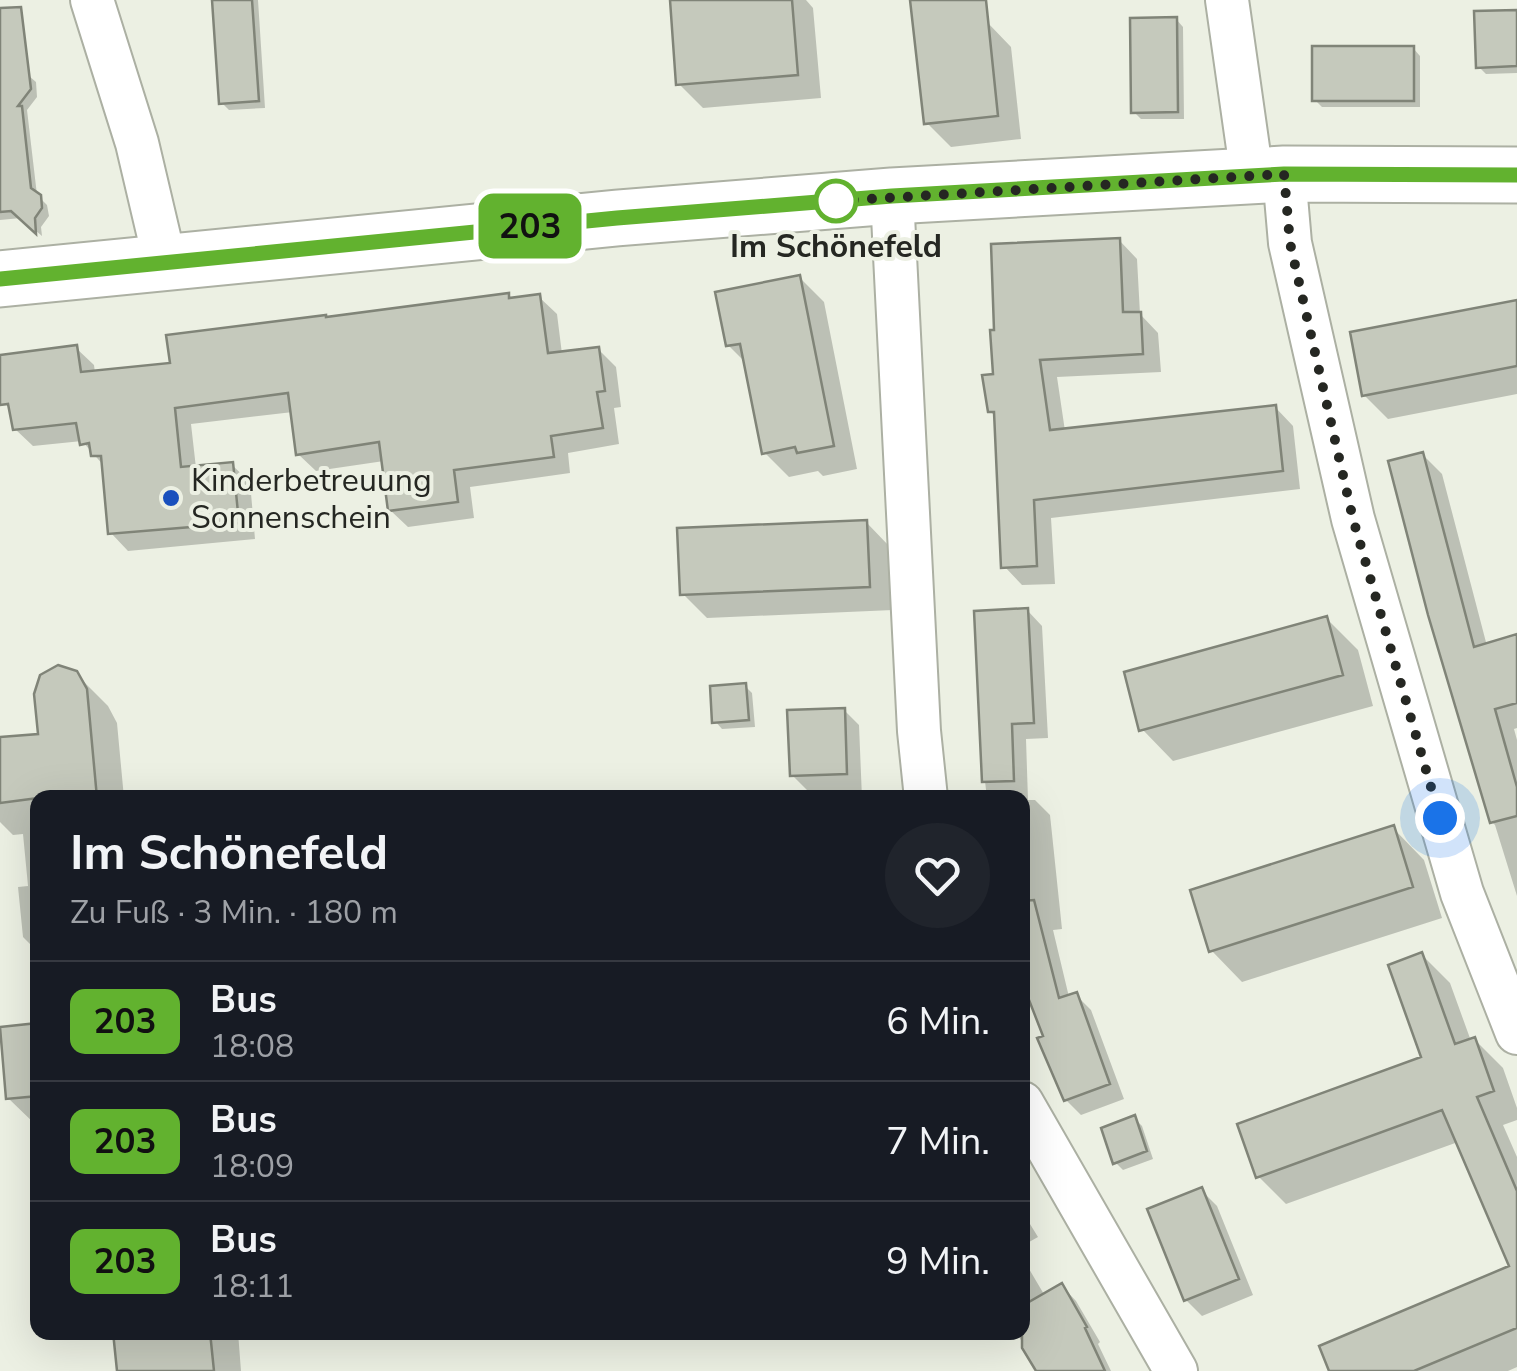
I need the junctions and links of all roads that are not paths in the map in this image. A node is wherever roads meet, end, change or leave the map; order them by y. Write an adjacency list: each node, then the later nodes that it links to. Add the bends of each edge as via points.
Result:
1 (92, 0): 6 (street)
2 (1227, 0): 3 (street)
3 (1268, 175): 4 (street); 5 (street); 9 (street, via 1290,243 1353,519 1462,893)
4 (1517, 175)
5 (892, 196): 6 (street); 8 (street)
6 (166, 262): 7 (street)
7 (0, 279)
8 (925, 790)
9 (1517, 1033)
10 (1030, 1117): 11 (street)
11 (1176, 1371)

